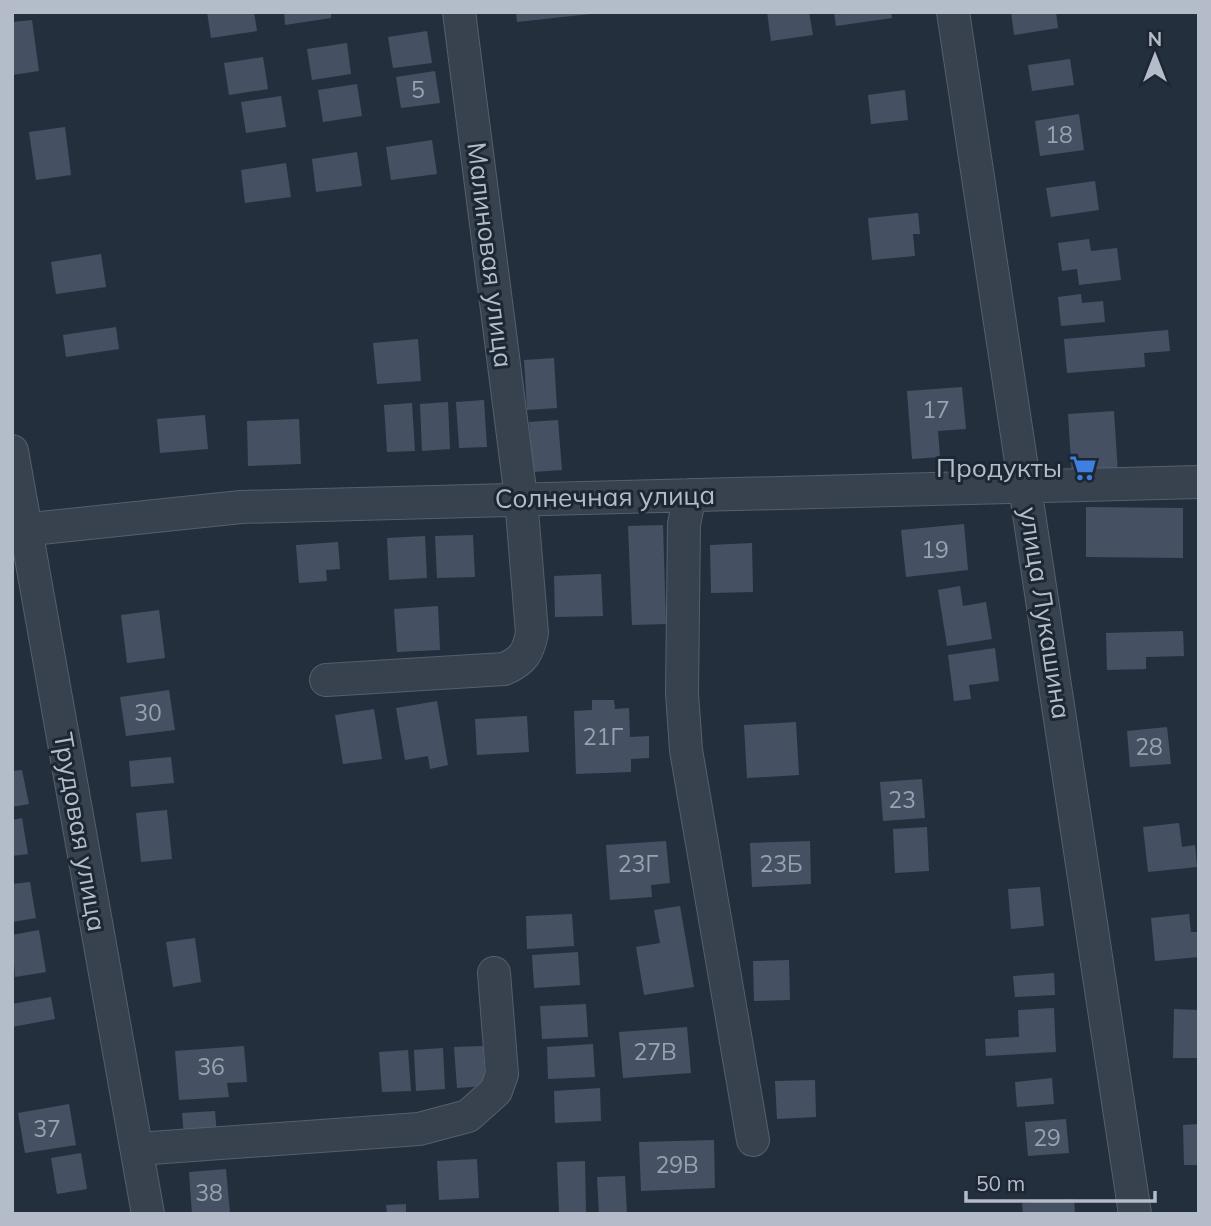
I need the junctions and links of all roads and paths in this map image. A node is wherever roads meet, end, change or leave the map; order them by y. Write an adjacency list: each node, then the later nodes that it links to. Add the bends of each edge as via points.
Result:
1 (459, 12): 7 (street, Малиновая улица)
2 (953, 12): 5 (street, улица Лукашина)
3 (12, 451): 8 (street, Трудовая улица)
4 (1199, 482): 5 (street, Солнечная улица)
5 (1026, 486): 6 (street, Солнечная улица); 14 (street, улица Лукашина)
6 (690, 495): 7 (street, Солнечная улица); 11 (street, via 684,524 686,750)
7 (522, 498): 8 (street, Солнечная улица, via 241,507); 9 (street, Малиновая улица, via 532,633 529,650 520,662 482,672)
8 (19, 530): 12 (street, Трудовая улица)
9 (326, 680)
10 (495, 973): 12 (street, via 502,1074 496,1091 468,1116 419,1129)
11 (753, 1140)
12 (137, 1149): 13 (street, Трудовая улица)
13 (148, 1214)
14 (1135, 1214)

